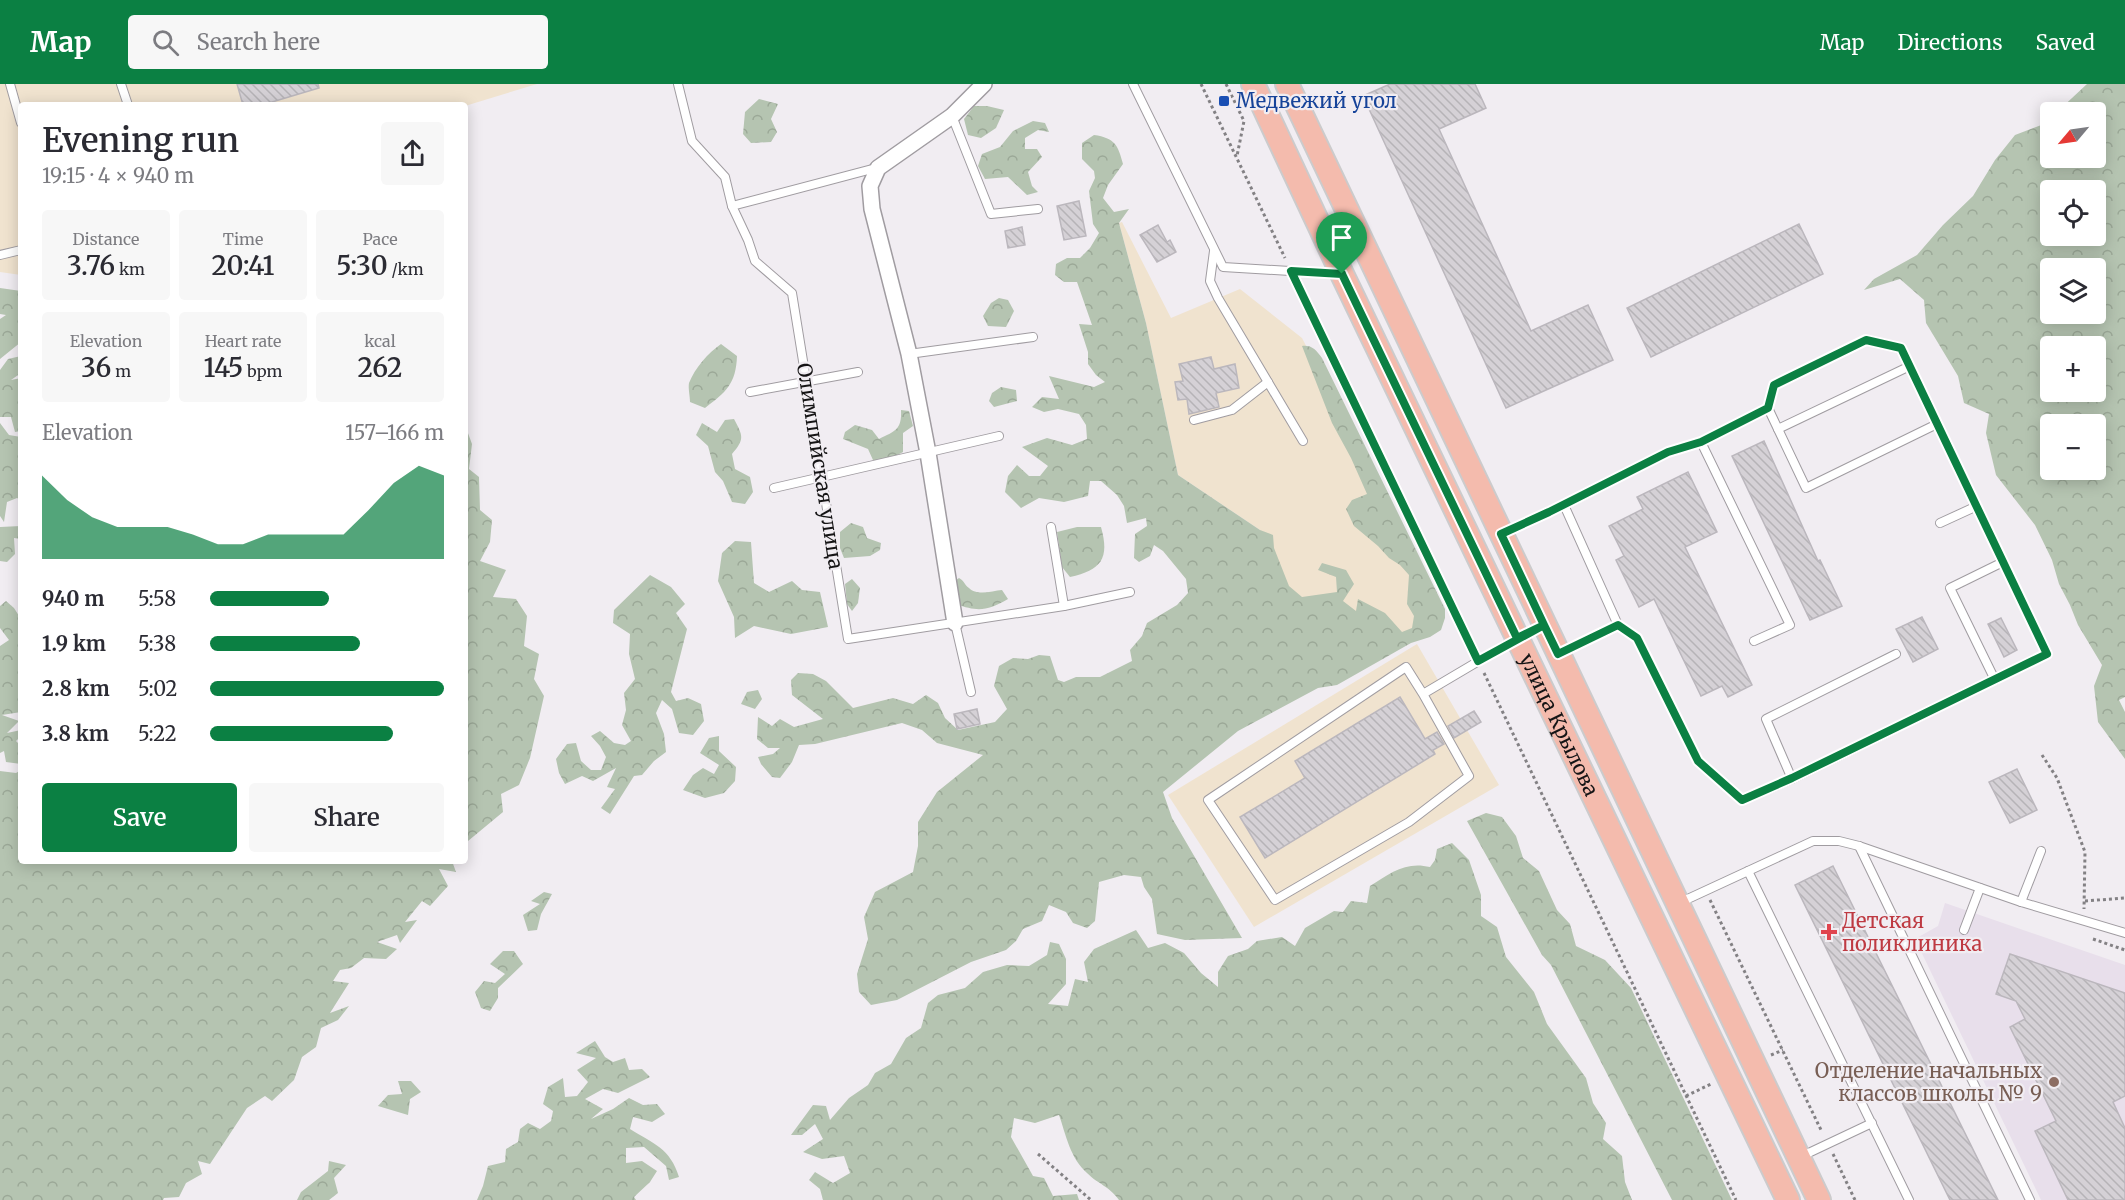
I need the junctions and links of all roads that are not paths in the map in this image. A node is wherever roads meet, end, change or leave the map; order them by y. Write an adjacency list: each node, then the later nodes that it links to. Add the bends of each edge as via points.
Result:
1 (10, 84): 9 (lane)
2 (121, 84): 8 (lane)
3 (678, 84): 12 (lane, Олимпийская улица, via 692,141 725,177)
4 (984, 84): 10 (street)
5 (1133, 84): 14 (lane)
6 (1253, 84): 17 (main road, улица Крылова)
7 (1287, 84): 39 (main road, улица Крылова)
8 (127, 102)
9 (18, 112)
10 (952, 116): 11 (street); 13 (lane, via 991,214)
11 (878, 168): 12 (lane); 19 (street, via 870,186 872,209)
12 (732, 206): 22 (lane, Олимпийская улица, via 755,261 792,293)
13 (1038, 209)
14 (1214, 250): 17 (lane, via 1223,267); 23 (lane, via 1210,281)
15 (18, 251): 16 (lane)
16 (0, 255)
17 (1342, 274): 46 (main road, улица Крылова)
18 (1033, 337): 19 (lane)
19 (909, 354): 32 (street)
20 (1910, 366): 25 (lane, via 1901,348 1866,340 1774,385); 27 (lane); 28 (lane)
21 (858, 372): 22 (lane)
22 (806, 382): 24 (lane); 33 (lane, Олимпийская улица)
23 (1268, 382): 26 (lane, via 1232,410); 30 (lane)
24 (750, 392)
25 (1768, 408): 28 (lane); 31 (lane)
26 (1194, 420)
27 (1937, 424): 28 (lane, via 1806,488); 36 (lane)
28 (1778, 429)
29 (999, 436): 32 (lane)
30 (1303, 441)
31 (1701, 442): 35 (lane, via 1668,452); 47 (lane, via 1790,626)
32 (928, 453): 33 (lane); 43 (street)
33 (822, 477): 34 (lane); 43 (lane, Олимпийская улица, via 848,639)
34 (774, 488)
35 (1564, 505): 39 (lane); 45 (lane)
36 (1977, 506): 37 (lane); 40 (lane)
37 (1940, 523)
38 (1051, 527): 42 (lane)
39 (1501, 534): 44 (main road, улица Крылова)
40 (2003, 562): 50 (lane, via 2047,654); 50 (lane, via 1950,588)
41 (1130, 592): 42 (lane, Олимпийская улица)
42 (1064, 606): 43 (lane, Олимпийская улица)
43 (955, 623): 51 (lane)
44 (1544, 625): 46 (main road); 48 (main road, улица Крылова)
45 (1618, 625): 48 (lane); 53 (lane, via 1637,638 1698,761 1742,800)
46 (1517, 638): 52 (lane); 64 (main road, улица Крылова)
47 (1754, 641)
48 (1558, 654): 59 (main road, улица Крылова)
49 (1896, 654): 53 (lane, via 1766,719)
50 (1995, 680): 53 (lane)
51 (971, 692)
52 (1423, 694): 52 (lane, via 1406,667 1208,800 1275,900 1409,822 1469,776)
53 (1792, 778)
54 (1859, 846): 56 (lane, via 1813,841); 57 (lane); 67 (lane)
55 (2041, 851): 58 (lane)
56 (1748, 871): 59 (lane); 62 (lane)
57 (1980, 888): 58 (lane); 60 (lane)
58 (2021, 902): 61 (lane)
59 (1678, 903): 63 (main road, улица Крылова)
60 (1964, 930)
61 (2125, 933)
62 (1872, 1123): 63 (lane); 66 (lane)
63 (1799, 1158): 65 (main road, улица Крылова)
64 (1788, 1200)
65 (1819, 1200)
66 (1909, 1200)
67 (2030, 1200)

